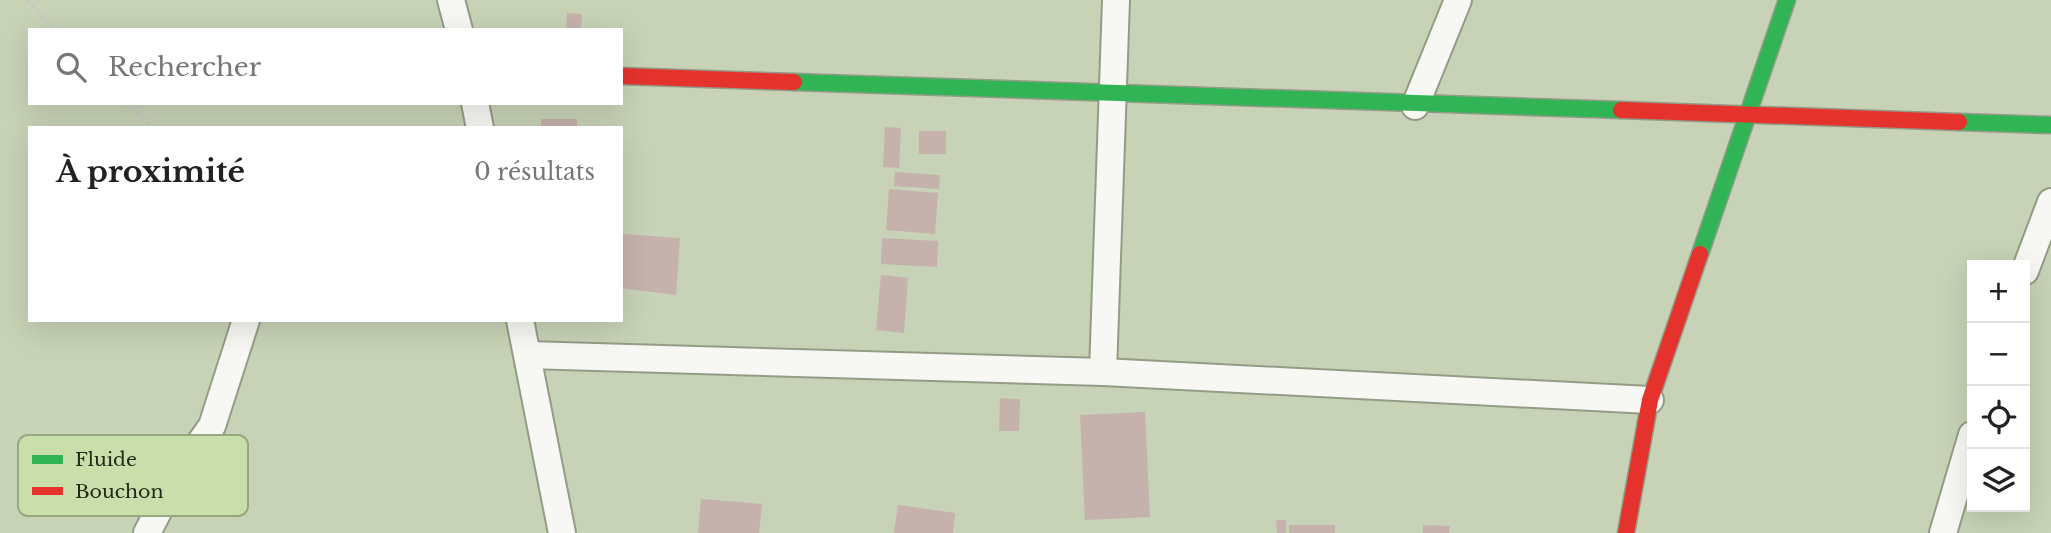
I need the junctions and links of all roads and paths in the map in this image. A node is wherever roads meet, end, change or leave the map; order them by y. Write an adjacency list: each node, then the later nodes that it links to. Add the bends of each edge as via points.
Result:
1 (27, 0): 6 (path)
2 (451, 0): 7 (street)
3 (1116, 0): 9 (street)
4 (1458, 0): 12 (street)
5 (1787, 0): 13 (street)
6 (54, 28)
7 (458, 28)
8 (623, 76): 9 (street)
9 (1114, 94): 12 (street); 22 (street)
10 (129, 105): 15 (path)
11 (475, 105): 16 (street)
12 (1415, 106): 13 (street)
13 (1745, 113): 14 (street); 23 (street)
14 (2051, 125)
15 (151, 126)
16 (480, 126)
17 (2051, 202): 18 (street)
18 (2029, 260)
19 (245, 322): 24 (street)
20 (520, 322): 21 (street)
21 (528, 355): 22 (street); 28 (street)
22 (1103, 372): 23 (street)
23 (1650, 400): 29 (street)
24 (206, 435)
25 (1968, 449): 30 (street)
26 (156, 516): 27 (street)
27 (147, 533)
28 (562, 533)
29 (1626, 533)
30 (1943, 533)

